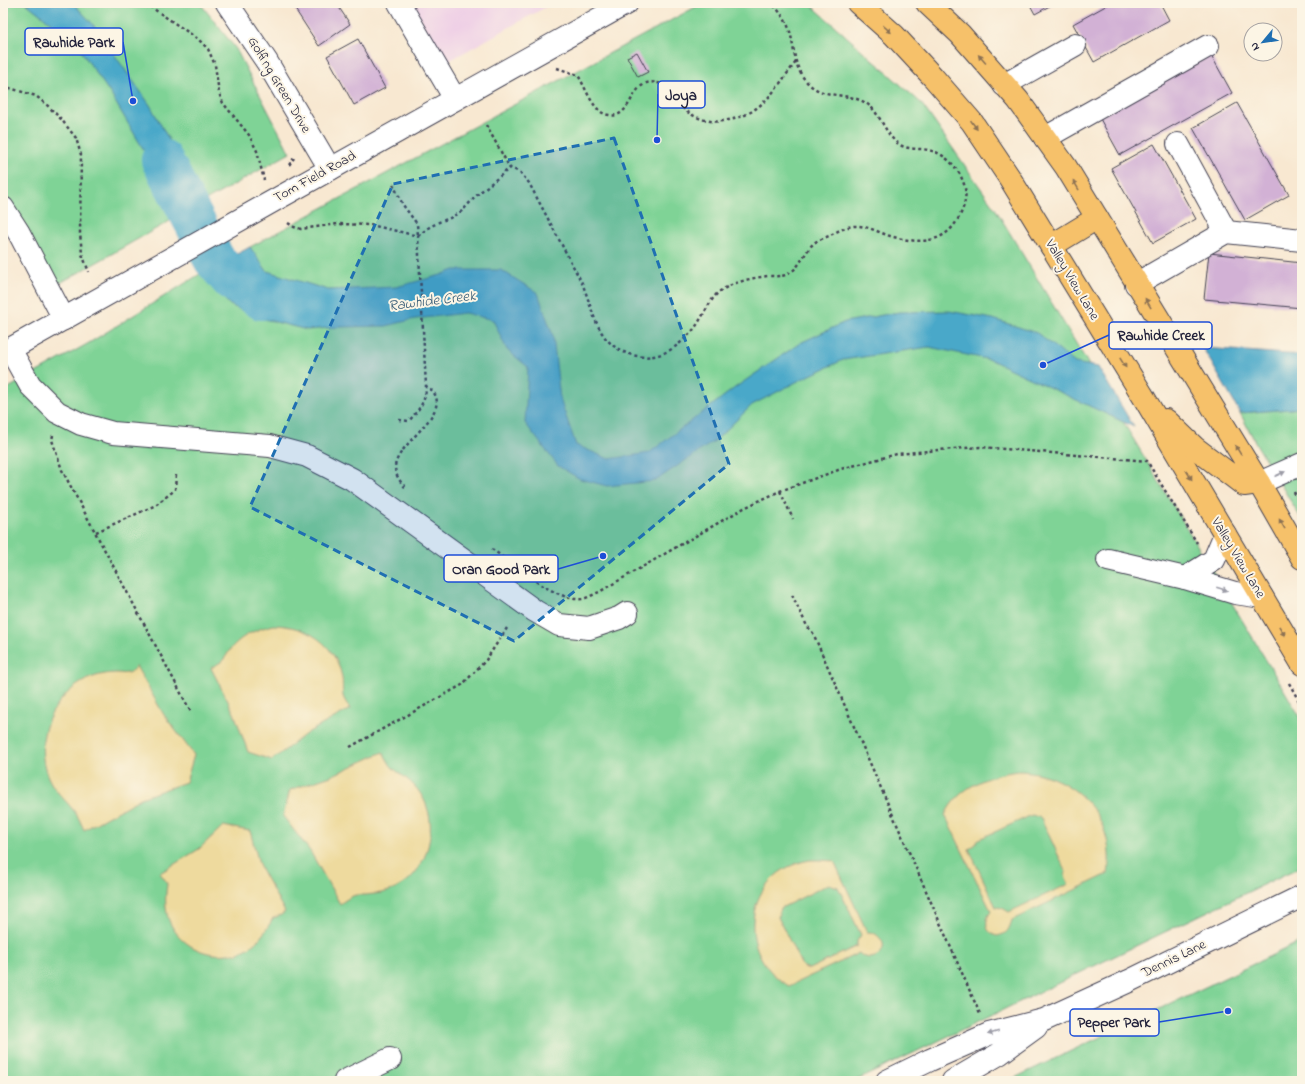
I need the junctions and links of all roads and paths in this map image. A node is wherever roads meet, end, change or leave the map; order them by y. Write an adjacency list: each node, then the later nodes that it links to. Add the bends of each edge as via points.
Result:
1 (145, 3): 20 (path, via 198,39 208,49 215,65 223,103 248,135 257,152)
2 (226, 3): 19 (street, Golfing Green Drive, via 267,62)
3 (399, 3): 14 (street)
4 (627, 3): 10 (street, Tom Field Road)
5 (771, 3): 11 (path, via 788,25)
6 (858, 3): 28 (main road, Valley View Lane, one-way to 28, via 894,35 972,122)
7 (927, 3): 12 (main road, one-way to 7, via 960,34)
8 (1075, 45): 12 (street)
9 (1208, 46): 16 (street)
10 (544, 50): 11 (path, via 554,68 578,75 596,107 603,114 621,114 637,90 650,82 663,84 684,109 697,118 716,122 734,120 753,111 783,81); 14 (street, Tom Field Road)
11 (796, 62): 18 (path, via 811,86 830,95 853,98 866,103 901,145 911,149 929,150 944,156 958,171 965,190 963,209 954,226 938,238 920,242 890,236 857,225 839,231 814,243 794,270 788,274 730,285 716,294 693,330 668,352 658,356 642,357 628,354 613,346 603,335 581,281 529,182 520,172)
12 (1004, 85): 16 (main road, via 1018,100)
13 (3, 86): 29 (path, via 36,96 62,119 76,138 80,155 82,254)
14 (455, 99): 19 (street, Tom Field Road)
15 (486, 125): 18 (path)
16 (1044, 138): 23 (main road, one-way to 16, via 1066,167)
17 (1178, 144): 25 (street)
18 (510, 168): 26 (path, via 479,193 462,211 428,228)
19 (330, 169): 31 (street, Tom Field Road)
20 (264, 180)
21 (393, 184): 26 (path, via 403,205 417,224)
22 (3, 208): 31 (street)
23 (1097, 218): 28 (main road); 30 (main road)
24 (288, 223): 26 (path, via 301,229 338,224 371,225)
25 (1226, 232): 27 (street); 30 (street)
26 (418, 236): 33 (path)
27 (1302, 240)
28 (1051, 246): 34 (main road, Valley View Lane, one-way to 34)
29 (89, 272)
30 (1136, 284): 39 (main road, one-way to 30)
31 (64, 319): 32 (street, Tom Field Road)
32 (7, 351): 35 (street, via 30,385)
33 (426, 386): 36 (path, via 424,402 409,421); 41 (path, via 436,395 434,413 398,456 395,467 400,482)
34 (1143, 396): 39 (main road, via 1194,447 1244,485); 44 (main road, Valley View Lane, one-way to 44)
35 (58, 412): 43 (path, via 52,440 62,470); 52 (street, via 81,424 113,433 270,446 307,456 352,479 535,611 559,624 589,628)
36 (399, 420)
37 (1302, 464): 39 (street, one-way to 37)
38 (176, 474): 43 (path, via 175,490 154,506)
39 (1259, 483): 47 (main road, one-way to 39)
40 (780, 491): 42 (path); 45 (path, via 744,508 599,592 582,599 565,597 551,591); 46 (path, via 840,469 897,454 939,450 980,447 1147,461)
41 (410, 492)
42 (793, 519)
43 (96, 532): 55 (path)
44 (1225, 534): 49 (street, via 1214,560); 51 (main road, Valley View Lane)
45 (487, 546)
46 (1199, 546)
47 (1302, 558)
48 (1108, 560): 49 (street)
49 (1185, 578): 51 (street, one-way to 51, via 1235,593)
50 (792, 595): 59 (path, via 816,640)
51 (1262, 597): 54 (main road, Valley View Lane, one-way to 54)
52 (627, 613)
53 (506, 628): 56 (path, via 486,660 462,685)
54 (1302, 664)
55 (191, 712)
56 (350, 747)
57 (1302, 896): 58 (street, Dennis Lane)
58 (1044, 1020): 59 (street, Dennis Lane, one-way to 59); 63 (street, Dennis Lane, via 999,1054)
59 (989, 1034): 62 (street, Dennis Lane)
60 (390, 1059): 61 (street)
61 (345, 1081)
62 (887, 1081)
63 (953, 1081)

